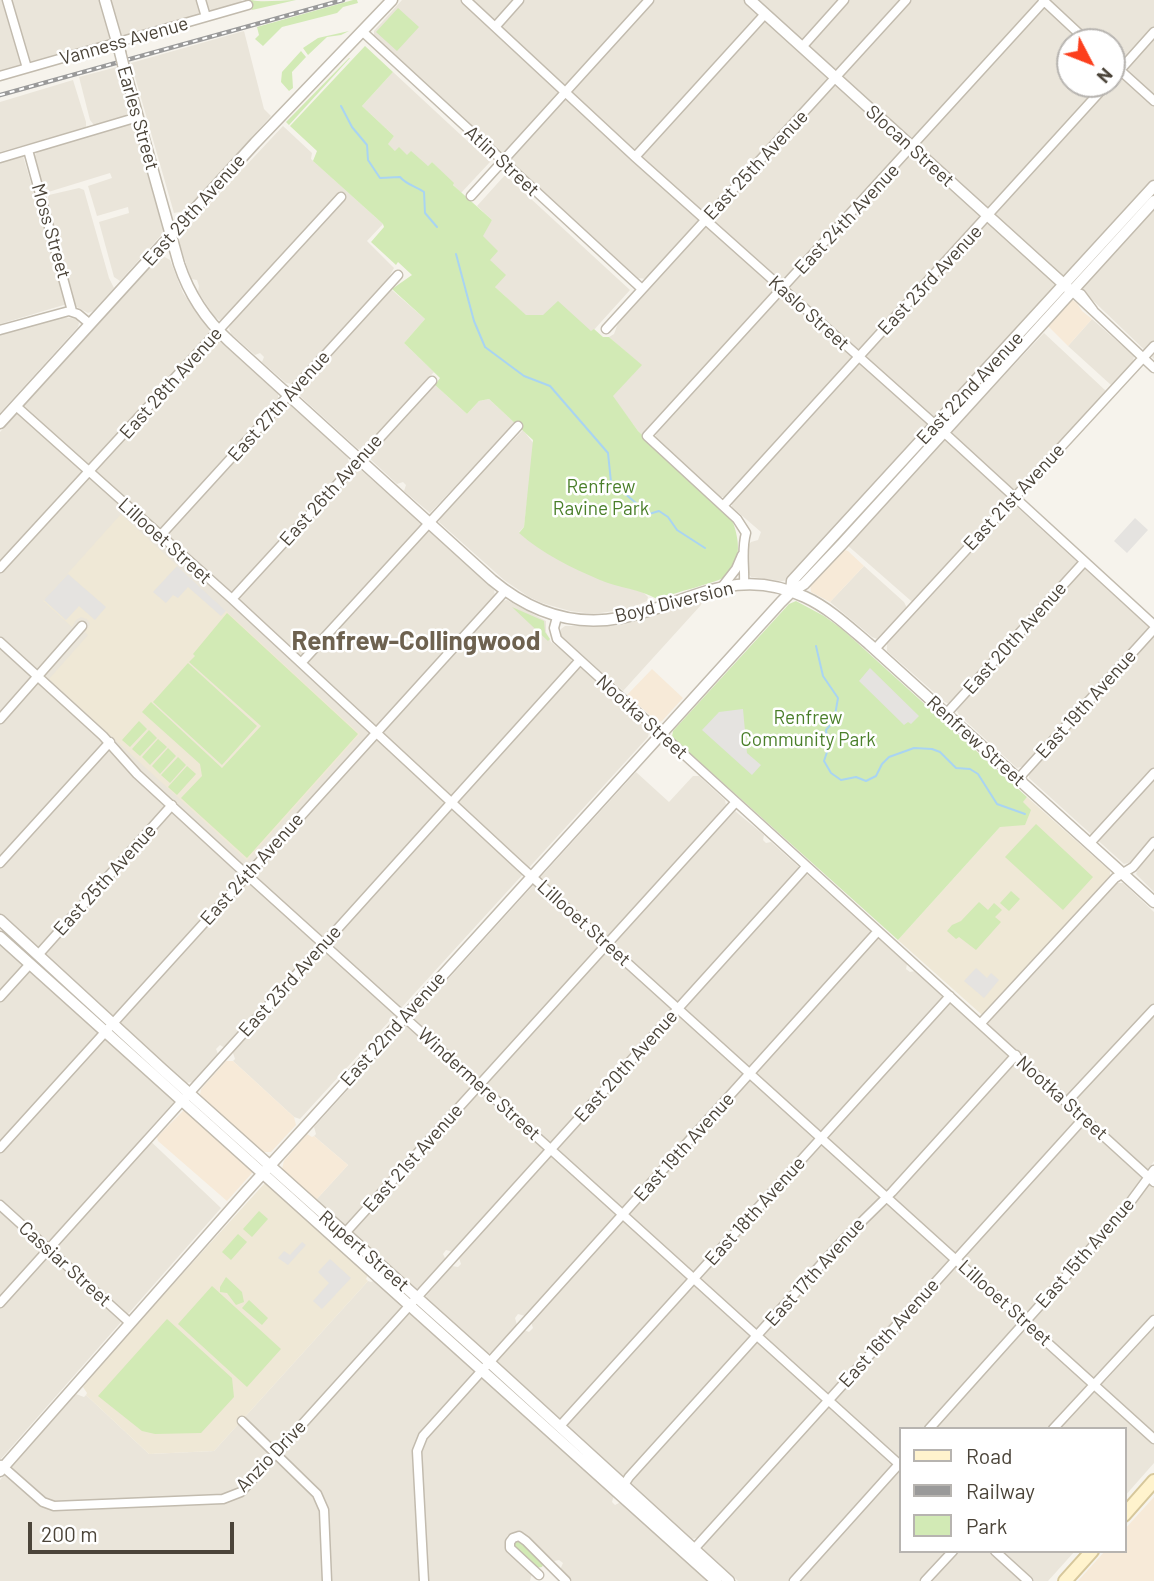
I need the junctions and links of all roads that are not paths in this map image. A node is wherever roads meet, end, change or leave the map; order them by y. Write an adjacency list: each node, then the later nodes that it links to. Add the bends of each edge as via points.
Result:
1 (7, 0): 22 (street)
2 (105, 0): 19 (street, Earles Street)
3 (201, 0): 14 (street)
4 (392, 0): 17 (street, East 29th Avenue)
5 (466, 0): 15 (street, Kaslo Street)
6 (519, 0): 15 (street)
7 (649, 0): 26 (street)
8 (750, 0): 13 (street, Slocan Street)
9 (844, 0): 20 (street)
10 (906, 0): 25 (street, East 25th Avenue)
11 (1044, 0): 16 (street); 30 (street, East 24th Avenue)
12 (248, 5): 14 (street, Vanness Avenue)
13 (765, 14): 20 (street, Slocan Street); 32 (street)
14 (206, 17): 19 (street, Vanness Avenue)
15 (495, 27): 26 (street, Kaslo Street)
16 (1073, 28)
17 (363, 32): 34 (street, Atlin Street); 41 (street, East 29th Avenue)
18 (1154, 32): 21 (street)
19 (119, 47): 22 (street, Vanness Avenue); 29 (street, Earles Street, bridge)
20 (802, 47): 25 (street, Slocan Street)
21 (1126, 63)
22 (26, 68): 24 (street, Vanness Avenue)
23 (1126, 75): 28 (street)
24 (0, 76)
25 (836, 78): 30 (street, Slocan Street); 40 (street, East 25th Avenue)
26 (565, 92): 32 (street, Kaslo Street); 34 (street)
27 (1094, 98): 39 (street, East 23rd Avenue)
28 (1154, 101)
29 (138, 117): 31 (street); 41 (street, Earles Street)
30 (912, 148): 39 (street, Slocan Street); 45 (street, East 24th Avenue)
31 (28, 150): 33 (street); 46 (street, Moss Street)
32 (635, 156): 40 (street, Kaslo Street)
33 (0, 158)
34 (503, 161): 36 (street); 44 (street, Atlin Street)
35 (1154, 186): 43 (street, East 22nd Avenue)
36 (471, 196)
37 (341, 197): 50 (street, East 28th Avenue)
38 (1154, 201): 43 (street, East 22nd Avenue)
39 (988, 216): 43 (street, Slocan Street); 52 (street, East 23rd Avenue)
40 (706, 220): 44 (street, East 25th Avenue); 45 (street, Kaslo Street)
41 (171, 235): 47 (street, East 29th Avenue); 50 (street, via 190,292)
42 (398, 275): 56 (street, East 27th Avenue)
43 (1068, 288): 53 (street, Slocan Street); 60 (street, East 22nd Avenue)
44 (642, 289): 49 (street, East 25th Avenue)
45 (782, 289): 52 (street, Kaslo Street); 64 (street, East 24th Avenue, via 647,436)
46 (72, 311): 47 (street); 48 (street)
47 (90, 324): 57 (street, East 29th Avenue)
48 (0, 330)
49 (606, 330)
50 (218, 331): 56 (street); 62 (street, East 28th Avenue)
51 (1154, 346): 53 (street, East 21st Avenue)
52 (858, 358): 60 (street, Kaslo Street); 64 (street, East 23rd Avenue)
53 (1143, 358): 54 (street, Slocan Street); 63 (street, East 21st Avenue)
54 (1154, 368)
55 (432, 381): 61 (street, East 26th Avenue)
56 (289, 395): 61 (street); 66 (street, East 27th Avenue)
57 (16, 406): 58 (street, East 29th Avenue); 62 (street, Lillooet Street)
58 (0, 424)
59 (518, 426): 65 (street)
60 (940, 429): 63 (street, Kaslo Street); 73 (street, East 22nd Avenue, via 804,584)
61 (359, 459): 65 (street); 74 (street, East 26th Avenue)
62 (89, 472): 66 (street, Lillooet Street); 69 (street, East 28th Avenue)
63 (1013, 497): 68 (street, Kaslo Street); 79 (street, East 21st Avenue)
64 (723, 506): 67 (street, via 746,533)
65 (429, 523): 72 (street); 81 (street)
66 (160, 536): 74 (street, Lillooet Street)
67 (742, 555): 70 (street); 71 (street)
68 (1084, 562): 77 (street, Kaslo Street); 83 (street, East 20th Avenue)
69 (0, 568)
70 (744, 585): 71 (street, Boyd Diversion); 73 (street, Boyd Diversion)
71 (722, 587): 75 (street, Boyd Diversion, via 620,618)
72 (505, 591): 75 (street); 85 (street, East 24th Avenue)
73 (791, 592): 79 (street, Renfrew Street, via 833,614); 86 (street, East 22nd Avenue)
74 (232, 600): 81 (street, Lillooet Street)
75 (557, 617): 80 (street, Nootka Street, via 554,634)
76 (82, 626): 82 (street)
77 (1154, 627): 89 (street, East 19th Avenue)
78 (0, 642): 82 (street, Windermere Street)
79 (875, 649): 83 (street, Renfrew Street)
80 (580, 660): 86 (street, Nootka Street); 90 (street, East 23rd Avenue)
81 (301, 663): 85 (street, Lillooet Street)
82 (39, 677): 84 (street); 87 (street, Windermere Street)
83 (946, 714): 89 (street, Renfrew Street)
84 (0, 719)
85 (376, 733): 90 (street, Lillooet Street); 98 (street, East 24th Avenue)
86 (660, 734): 91 (street, Nootka Street); 99 (street, East 22nd Avenue)
87 (110, 742): 92 (street, Windermere Street); 95 (street)
88 (1154, 773): 94 (street)
89 (1018, 779): 94 (street, Renfrew Street)
90 (451, 803): 99 (street, Lillooet Street); 104 (street, East 23rd Avenue)
91 (735, 803): 96 (street, Nootka Street); 105 (street, East 21st Avenue)
92 (172, 805): 98 (street, Windermere Street); 106 (street, East 25th Avenue)
93 (1154, 842): 97 (street)
94 (1090, 843): 97 (street, Renfrew Street)
95 (0, 863)
96 (806, 866): 102 (street, Nootka Street); 110 (street, East 20th Avenue)
97 (1122, 873): 100 (street, Renfrew Street); 113 (street)
98 (247, 874): 104 (street, Windermere Street); 114 (street, East 24th Avenue)
99 (531, 875): 105 (street, Lillooet Street); 112 (street, East 22nd Avenue)
100 (1154, 901)
101 (0, 920): 106 (street, Rupert Street)
102 (878, 931): 109 (street, Nootka Street); 117 (street, East 19th Avenue)
103 (0, 937): 107 (street, Rupert Street)
104 (323, 943): 112 (street, Windermere Street); 119 (street, East 23rd Avenue)
105 (607, 943): 110 (street, Lillooet Street); 118 (street, East 21st Avenue)
106 (38, 955): 114 (street, Rupert Street)
107 (30, 964): 108 (street); 115 (street, Rupert Street)
108 (0, 996)
109 (950, 996): 113 (street, Nootka Street); 122 (street, East 18th Avenue)
110 (678, 1008): 117 (street, Lillooet Street); 124 (street, East 20th Avenue)
111 (1154, 1009): 120 (street)
112 (404, 1017): 118 (street, Windermere Street); 125 (street, East 22nd Avenue)
113 (981, 1023): 116 (street, Nootka Street)
114 (113, 1024): 115 (street, East 24th Avenue); 119 (street, Rupert Street)
115 (105, 1033): 119 (street, Rupert Street); 123 (street, East 24th Avenue)
116 (1016, 1055): 120 (street, Nootka Street); 127 (street, East 17th Avenue)
117 (750, 1073): 122 (street, Lillooet Street); 129 (street, East 19th Avenue)
118 (480, 1083): 124 (street, Windermere Street); 130 (street, East 21st Avenue)
119 (186, 1097): 125 (street, Rupert Street); 131 (street, East 23rd Avenue)
120 (1067, 1102): 121 (street, Nootka Street)
121 (1084, 1118): 126 (street, Nootka Street); 132 (street, East 16th Avenue)
122 (822, 1137): 127 (street, Lillooet Street); 133 (street, East 18th Avenue)
123 (0, 1148)
124 (552, 1149): 129 (street, Windermere Street); 134 (street, East 20th Avenue)
125 (266, 1169): 130 (street, Rupert Street); 134 (street, Rupert Street); 137 (street, East 22nd Avenue)
126 (1152, 1176): 138 (street, East 15th Avenue)
127 (887, 1196): 132 (street, Lillooet Street); 139 (street, East 17th Avenue)
128 (0, 1205): 131 (street, Cassiar Street)
129 (623, 1214): 133 (street, Windermere Street); 140 (street, East 19th Avenue)
130 (345, 1233): 134 (street, Rupert Street)
131 (48, 1248): 135 (street, East 23rd Avenue); 137 (street, Cassiar Street)
132 (956, 1259): 138 (street, Lillooet Street); 142 (street, East 16th Avenue)
133 (695, 1278): 139 (street, Windermere Street); 144 (street, East 18th Avenue)
134 (414, 1301): 140 (street, Rupert Street); 148 (street, Anzio Drive)
135 (0, 1303)
136 (1154, 1320): 141 (street)
137 (129, 1322): 151 (street, East 22nd Avenue)
138 (1025, 1322): 141 (street, Lillooet Street); 145 (street, East 15th Avenue)
139 (757, 1335): 142 (street, Windermere Street); 153 (street, East 17th Avenue)
140 (486, 1366): 144 (street, Rupert Street); 153 (street, Rupert Street); 162 (street, East 19th Avenue, via 427,1430 418,1446)
141 (1095, 1384): 146 (street); 147 (street, Lillooet Street)
142 (829, 1400): 149 (street, Windermere Street); 155 (street, East 16th Avenue)
143 (242, 1421): 148 (street)
144 (560, 1426): 153 (street, Rupert Street)
145 (931, 1427)
146 (1055, 1427)
147 (1154, 1439)
148 (275, 1454): 151 (street, Anzio Drive, via 241,1492 223,1499 49,1505); 161 (street, via 317,1494 324,1510)
149 (898, 1462)
150 (898, 1466): 166 (street)
151 (1, 1467)
152 (1154, 1481): 154 (main road)
153 (622, 1489): 155 (street, Rupert Street); 164 (street, Rupert Street)
154 (1126, 1512)
155 (694, 1549): 165 (street, Rupert Street)
156 (951, 1553): 167 (street)
157 (997, 1553): 168 (street)
158 (1089, 1553): 169 (main road)
159 (552, 1570): 160 (street); 160 (street, via 547,1559 526,1541 513,1538 510,1548); 163 (street)
160 (536, 1578)
161 (327, 1581)
162 (424, 1581)
163 (566, 1581)
164 (716, 1581)
165 (729, 1581)
166 (794, 1581)
167 (925, 1581)
168 (1028, 1581)
169 (1065, 1581)

